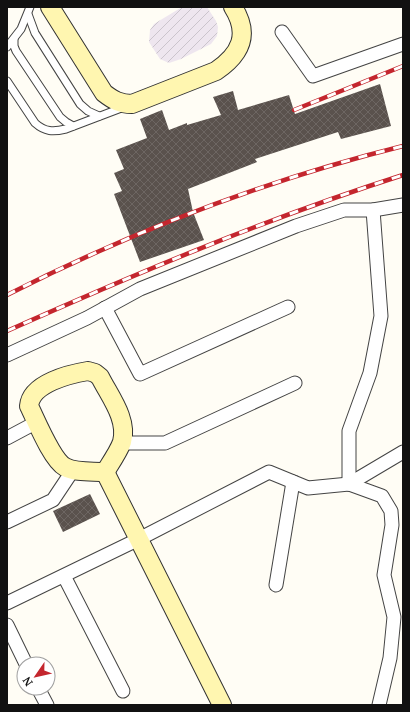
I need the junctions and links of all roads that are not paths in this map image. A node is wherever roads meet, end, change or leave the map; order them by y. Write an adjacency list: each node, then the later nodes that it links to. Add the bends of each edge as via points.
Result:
1 (50, 7): 9 (street, via 104,93 123,104)
2 (233, 7): 9 (street, via 240,17 241,42 228,62 216,71)
3 (29, 10): 5 (lane); 10 (lane, via 35,33 80,104)
4 (282, 32): 6 (street, via 313,76)
5 (14, 39): 7 (lane); 11 (lane, via 14,46 23,62 60,116)
6 (403, 44)
7 (7, 47)
8 (7, 81): 11 (lane, via 40,128 48,132)
9 (132, 104): 10 (lane)
10 (100, 116): 11 (lane)
11 (73, 126)
12 (403, 206): 13 (street)
13 (373, 210): 15 (street, via 344,210 296,226 140,289); 25 (street, via 381,316 370,372 349,432)
14 (288, 307): 15 (street, via 140,374)
15 (105, 308): 16 (street)
16 (7, 355)
17 (295, 383): 20 (street, via 165,443)
18 (37, 422): 19 (street); 20 (street, via 28,406 29,400 37,391 69,374 88,371 100,377 121,416); 22 (street, via 56,460)
19 (7, 438)
20 (122, 443): 23 (street)
21 (403, 452): 25 (street)
22 (73, 470): 23 (street); 26 (street, via 53,500)
23 (105, 472): 27 (street)
24 (293, 482): 25 (street, via 308,488); 27 (street, via 269,472); 29 (street)
25 (349, 484): 31 (street, via 382,496 392,511 384,575)
26 (7, 522)
27 (139, 540): 28 (street); 38 (street)
28 (64, 576): 30 (street); 35 (street)
29 (276, 585)
30 (7, 603)
31 (399, 616): 33 (street)
32 (7, 625): 34 (street)
33 (398, 632): 39 (street)
34 (22, 656)
35 (123, 691)
36 (42, 696): 37 (street)
37 (47, 705)
38 (222, 705)
39 (379, 705)

